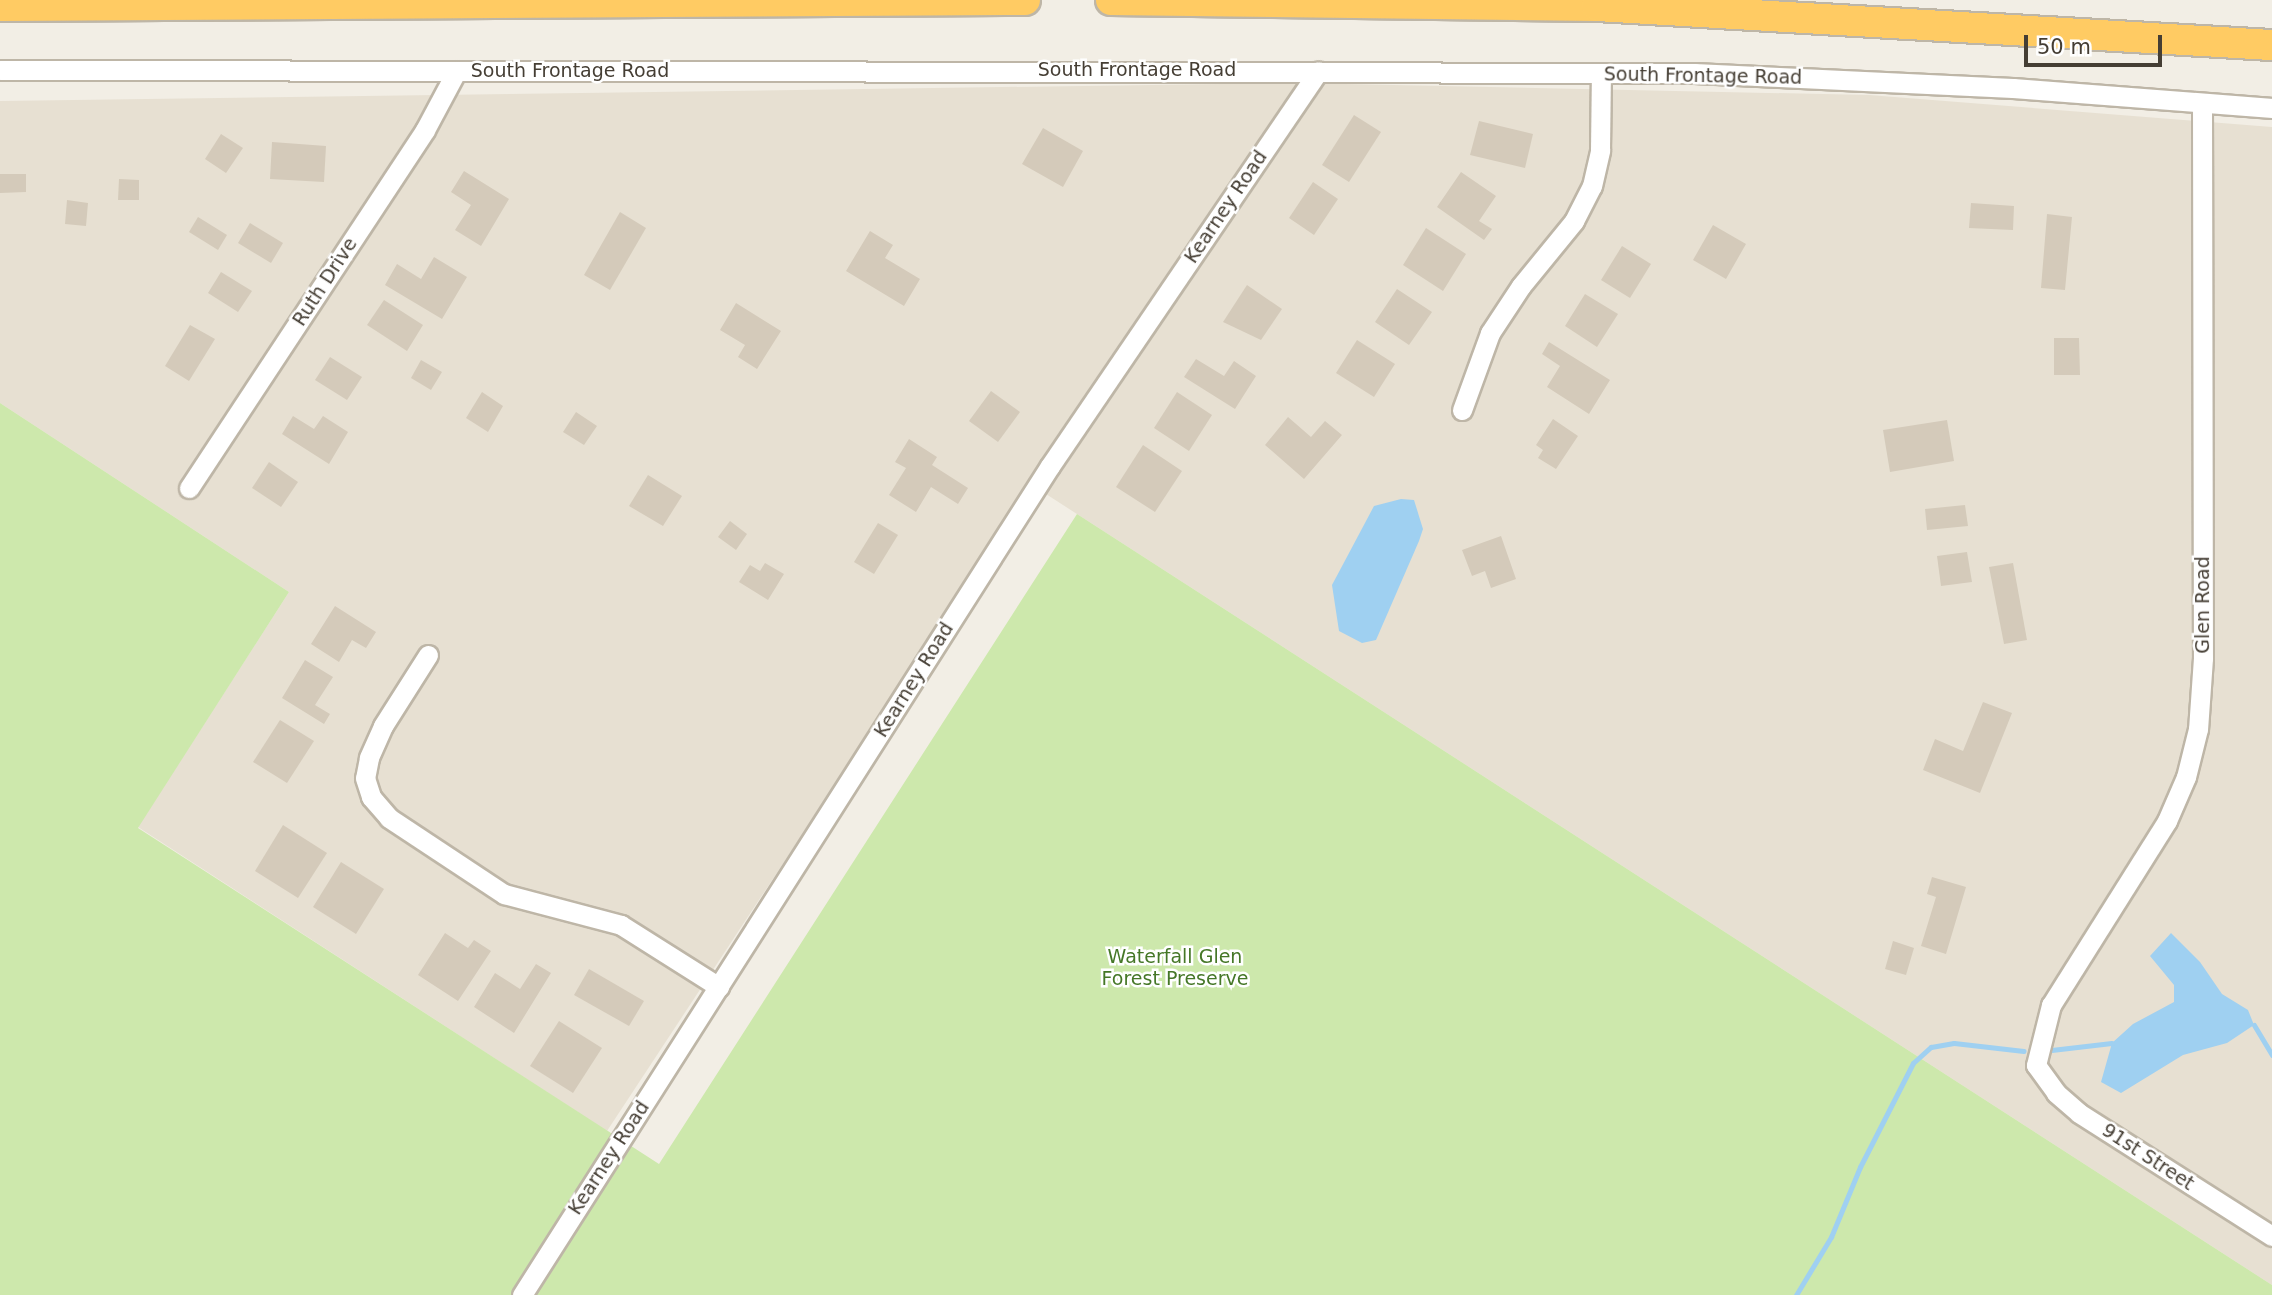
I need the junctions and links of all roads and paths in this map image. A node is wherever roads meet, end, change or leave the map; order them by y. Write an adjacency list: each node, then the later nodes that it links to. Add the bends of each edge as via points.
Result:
1 (1026, 0): 3 (highway)
2 (1111, 0): 4 (highway, via 1597,6)
3 (0, 6)
4 (2272, 44)
5 (0, 70): 6 (street, South Frontage Road)
6 (456, 72): 7 (street, South Frontage Road); 12 (street, Ruth Drive, via 425,130)
7 (1318, 72): 8 (street, South Frontage Road); 14 (street, Kearney Road, via 1050,466)
8 (1601, 73): 9 (street, South Frontage Road, via 2000,87); 11 (street, via 1600,150 1592,186 1574,221 1495,324)
9 (2202, 103): 10 (street, South Frontage Road); 15 (street, Glen Road, via 2203,645 2198,729 2186,777 2167,821 2051,1005)
10 (2272, 108)
11 (1462, 411)
12 (189, 488)
13 (428, 655): 14 (street, via 383,726 365,778 371,797 389,818 504,894 621,925)
14 (719, 987): 17 (street, Kearney Road)
15 (2036, 1065): 16 (street, 91st Street, via 2056,1093 2079,1113)
16 (2272, 1236)
17 (522, 1295)

